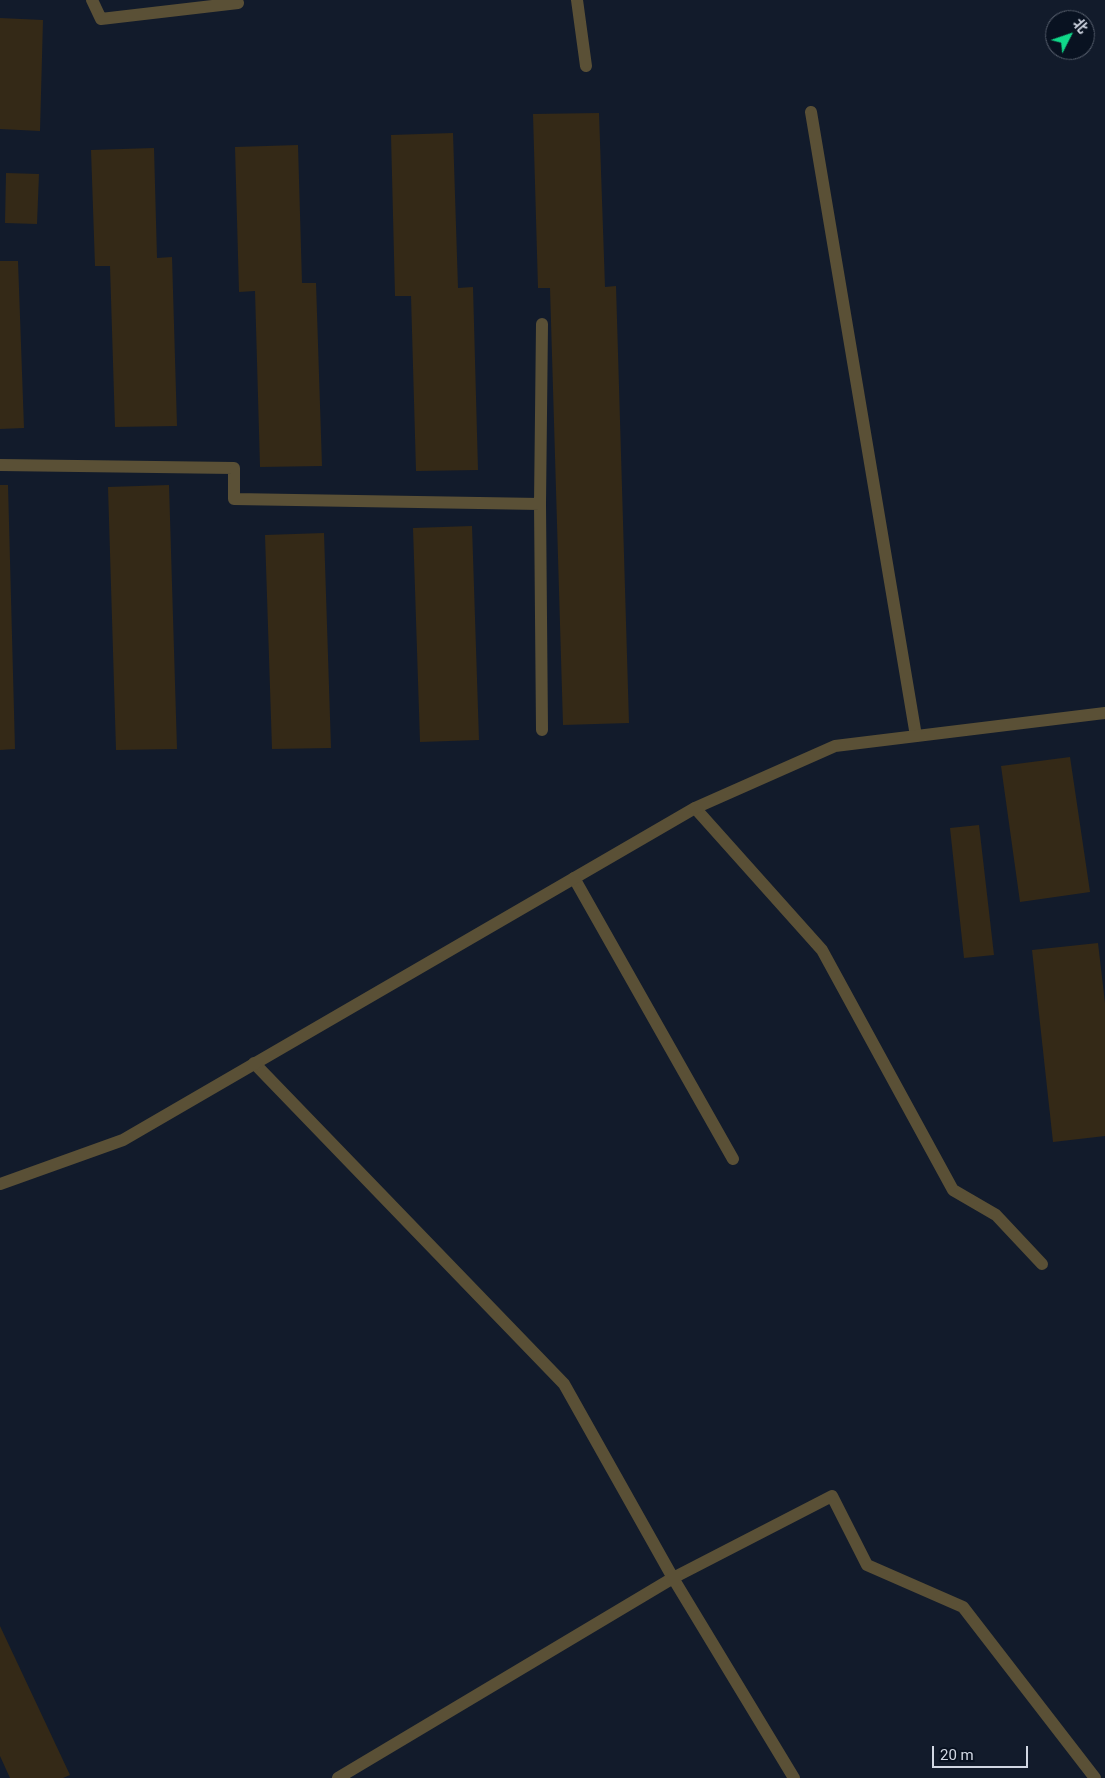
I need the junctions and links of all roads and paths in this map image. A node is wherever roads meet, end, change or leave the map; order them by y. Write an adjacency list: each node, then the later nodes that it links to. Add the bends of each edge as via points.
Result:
1 (92, 0): 3 (street, via 101,18)
2 (577, 0): 4 (street)
3 (238, 3)
4 (586, 66)
5 (811, 112): 11 (street)
6 (542, 324): 8 (street)
7 (0, 465): 8 (street, via 234,468 234,499)
8 (540, 504): 10 (street)
9 (1105, 713): 11 (street)
10 (542, 730)
11 (916, 736): 12 (street, via 835,746)
12 (695, 808): 13 (street); 17 (street, via 822,950 953,1190 996,1215)
13 (574, 878): 14 (street); 15 (street)
14 (254, 1064): 16 (street, via 123,1140); 18 (street, via 564,1384)
15 (733, 1159)
16 (0, 1184)
17 (1042, 1264)
18 (673, 1578): 19 (street); 20 (street); 21 (street, via 832,1496 867,1565 964,1607)
19 (338, 1778)
20 (794, 1778)
21 (1095, 1778)

